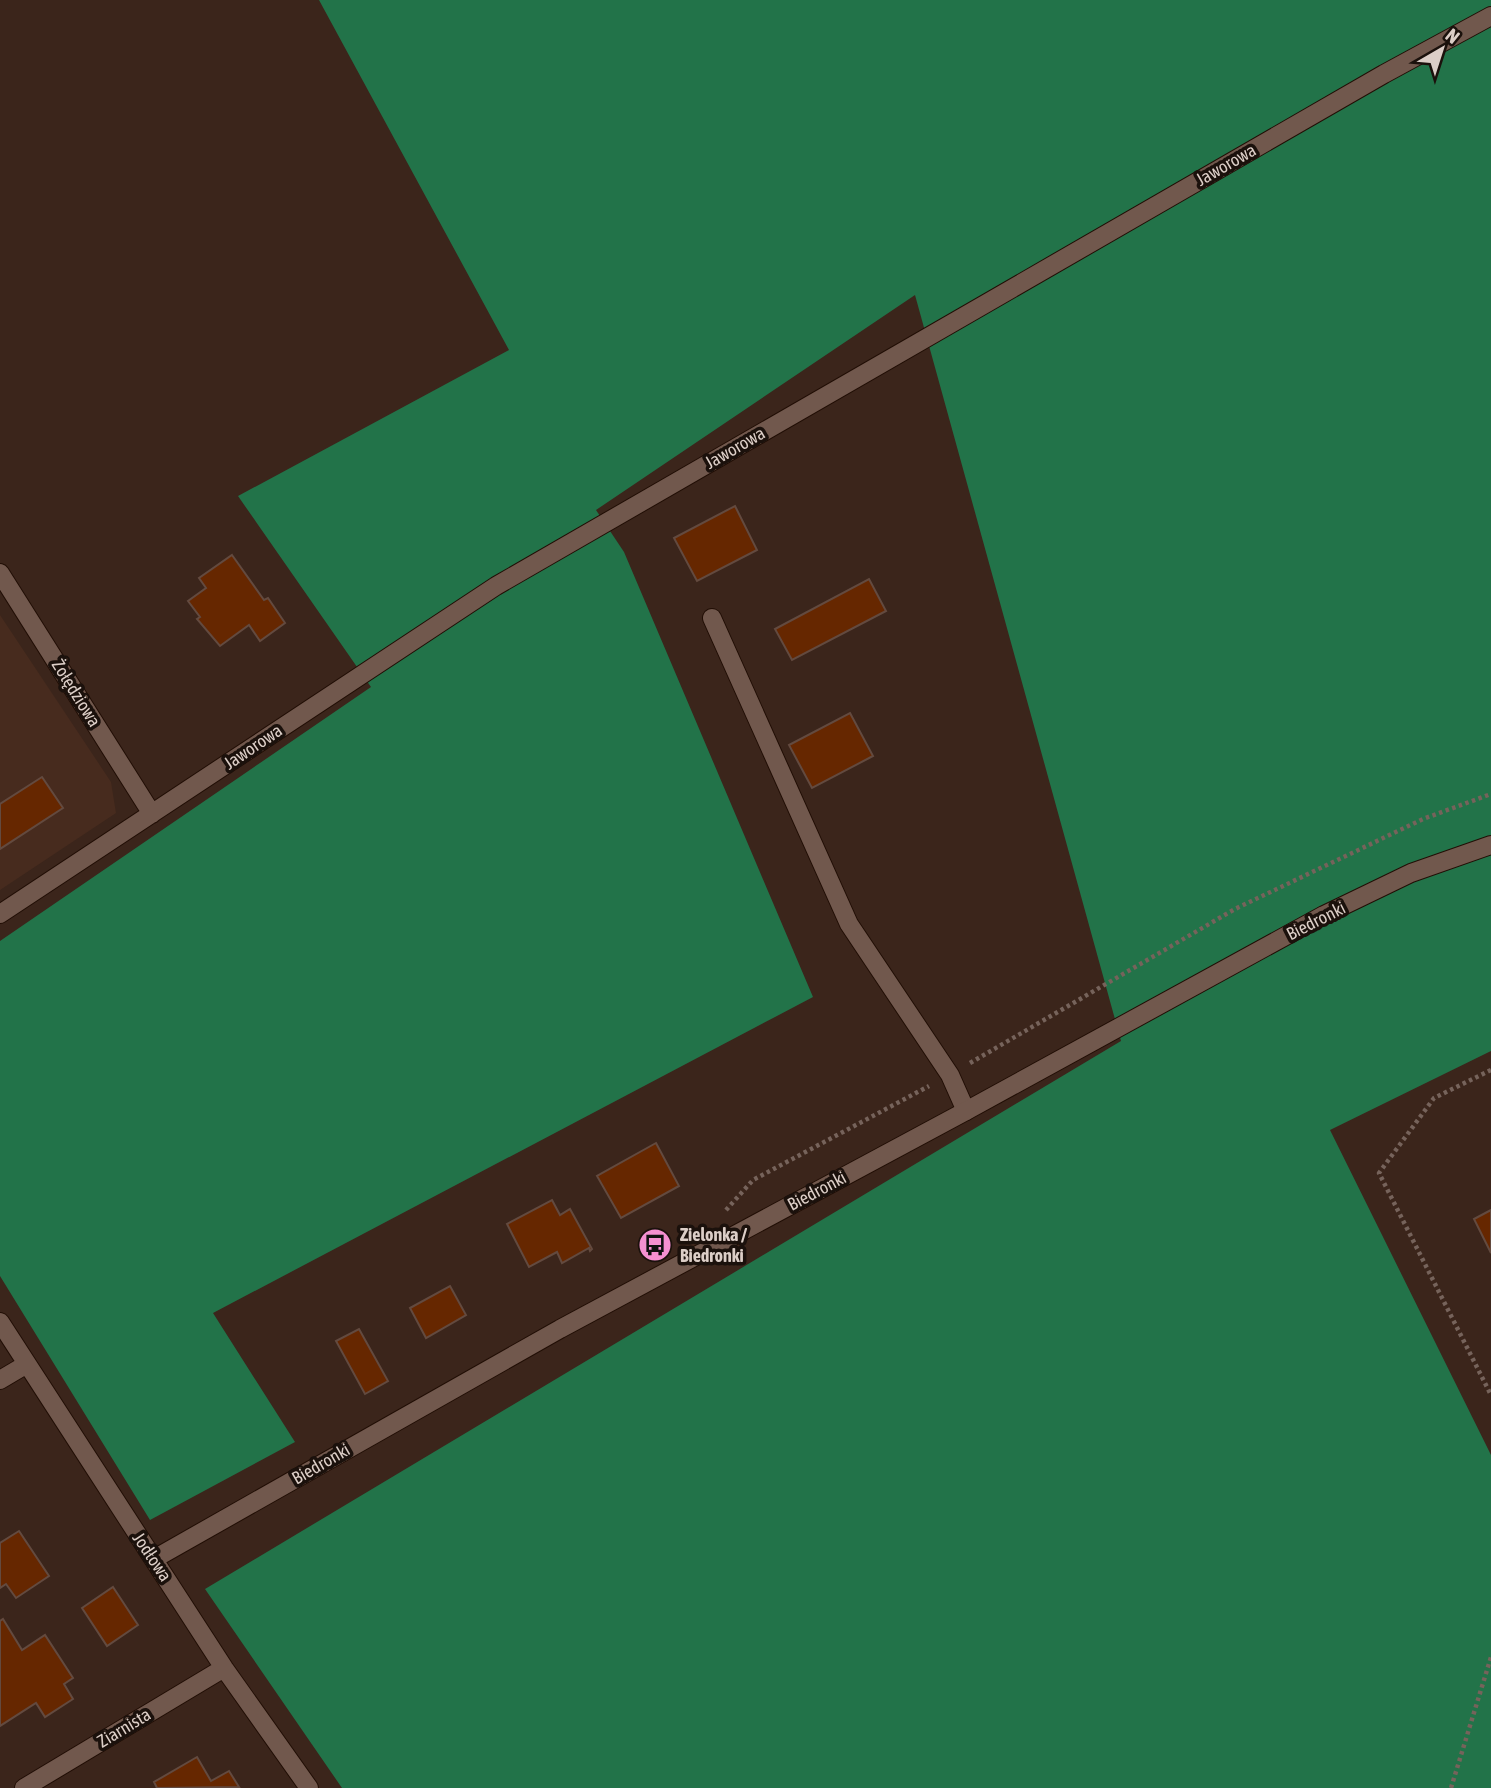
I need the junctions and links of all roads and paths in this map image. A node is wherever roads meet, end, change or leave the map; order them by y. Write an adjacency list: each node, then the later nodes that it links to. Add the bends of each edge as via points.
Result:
1 (1491, 16): 5 (street, Jaworowa, via 496,586)
2 (0, 573): 5 (street, Żołędziowa)
3 (712, 618): 9 (street, via 849,924)
4 (1491, 794): 9 (path, via 1423,819 1235,909)
5 (152, 814): 7 (street, Jaworowa)
6 (1491, 845): 10 (street, Biedronki, via 1411,873 1324,915)
7 (0, 914)
8 (1491, 1070): 15 (path, via 1434,1098 1380,1173)
9 (950, 1075): 10 (street); 11 (path, via 753,1180)
10 (966, 1111): 16 (street, Biedronki, via 560,1329)
11 (726, 1210)
12 (0, 1322): 13 (street, Jodłowa)
13 (27, 1364): 14 (street); 16 (street, Jodłowa)
14 (0, 1380)
15 (1491, 1395)
16 (154, 1559): 18 (street, Jodłowa)
17 (1491, 1657): 21 (path)
18 (224, 1668): 19 (street, Ziarnista); 20 (street, Jodłowa)
19 (24, 1788)
20 (309, 1788)
21 (1451, 1788)

